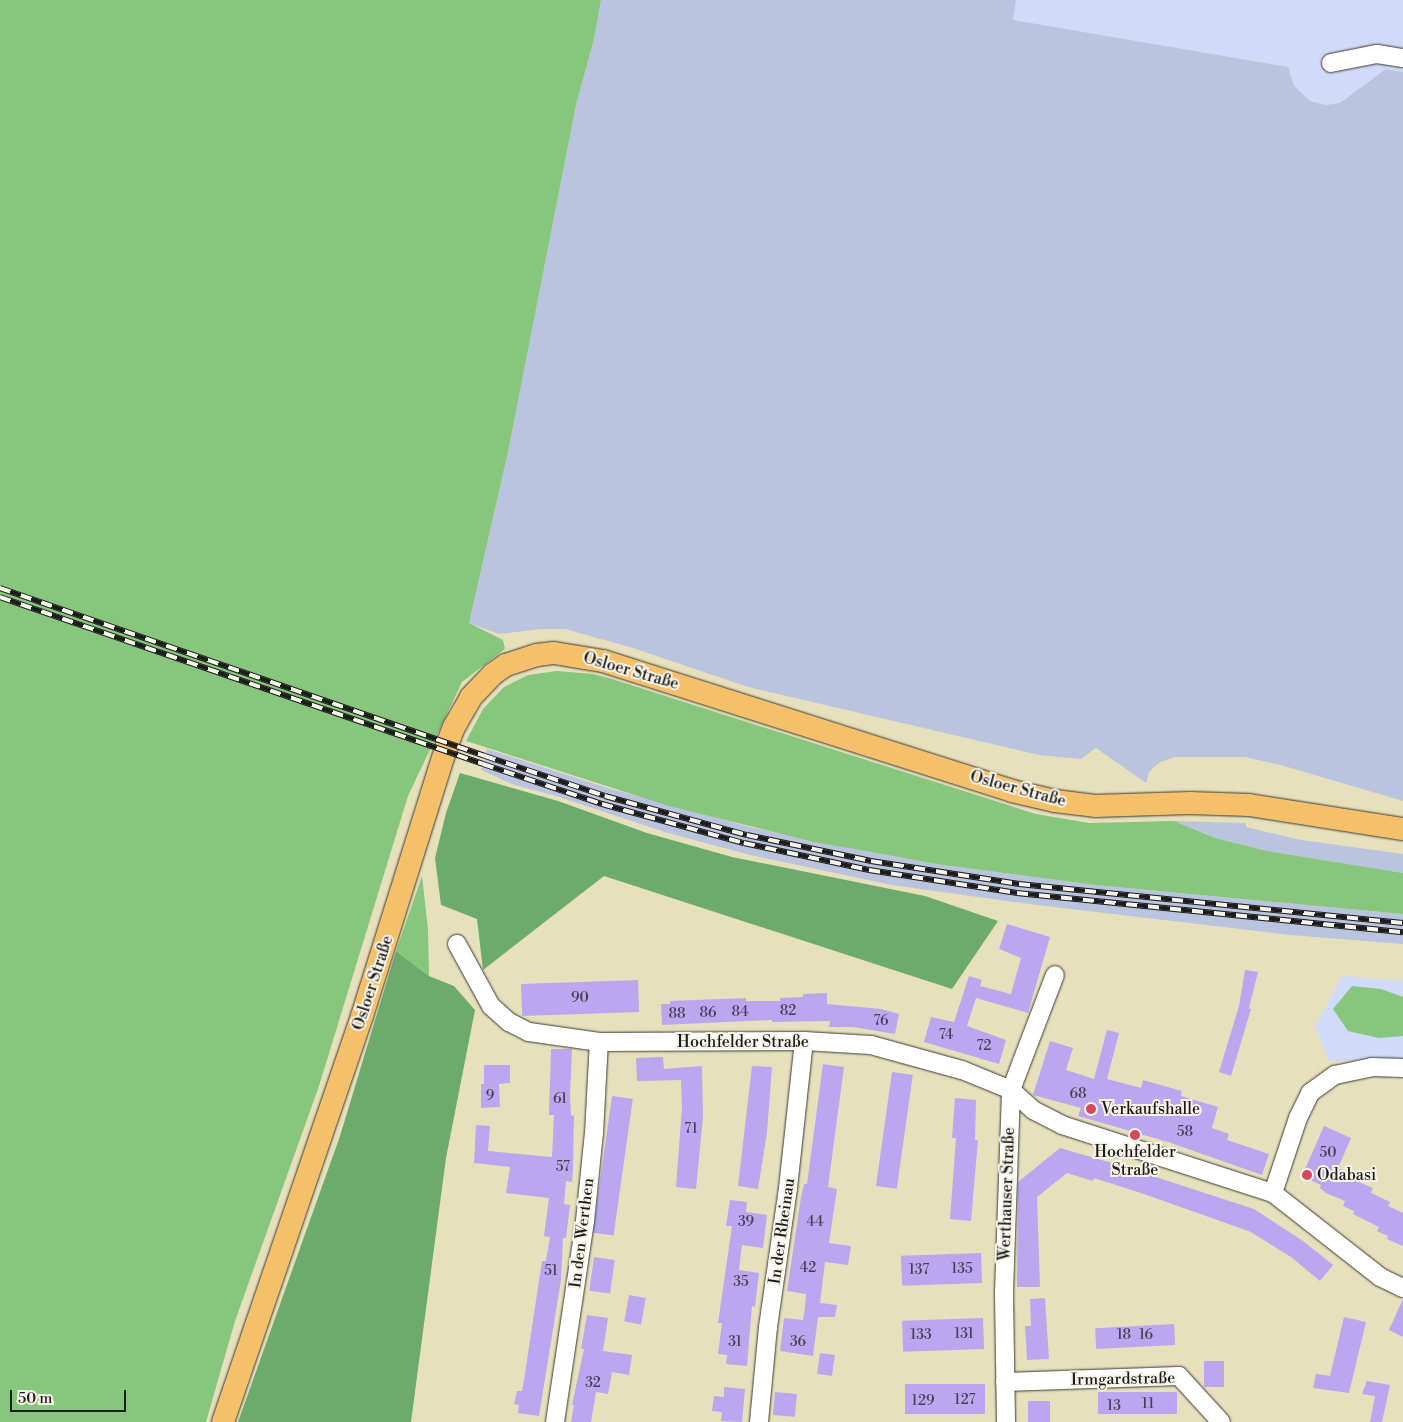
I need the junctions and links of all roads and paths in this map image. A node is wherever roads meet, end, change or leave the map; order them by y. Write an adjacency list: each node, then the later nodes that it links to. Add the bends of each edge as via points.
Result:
1 (1403, 58): 2 (street, via 1377,54)
2 (1331, 64)
3 (1403, 829): 13 (main road, Osloer Straße, via 1265,807 1190,803 1072,804 1012,790 583,656 537,655 514,662 492,674 470,697 447,745 359,1025)
4 (457, 944): 7 (street, Hochfelder Straße, via 491,1006 509,1022 530,1032)
5 (1055, 975): 9 (street, Werthauser Straße)
6 (804, 1041): 7 (street, Hochfelder Straße); 9 (street, Hochfelder Straße, via 872,1045 962,1070); 15 (street, In der Rheinau)
7 (598, 1042): 14 (street, In den Werthen, via 594,1134 585,1221)
8 (1403, 1068): 10 (street, via 1372,1067 1335,1074 1310,1093 1298,1118)
9 (1011, 1090): 10 (street, Hochfelder Straße, via 1033,1110 1062,1126); 12 (street, Werthauser Straße, via 1004,1292)
10 (1273, 1193): 11 (street, Hochfelder Straße, via 1380,1277)
11 (1403, 1288)
12 (1005, 1382): 16 (street, Werthauser Straße); 17 (street, Irmgardstraße, via 1180,1376)
13 (223, 1422)
14 (555, 1422)
15 (759, 1422)
16 (1006, 1422)
17 (1221, 1422)

